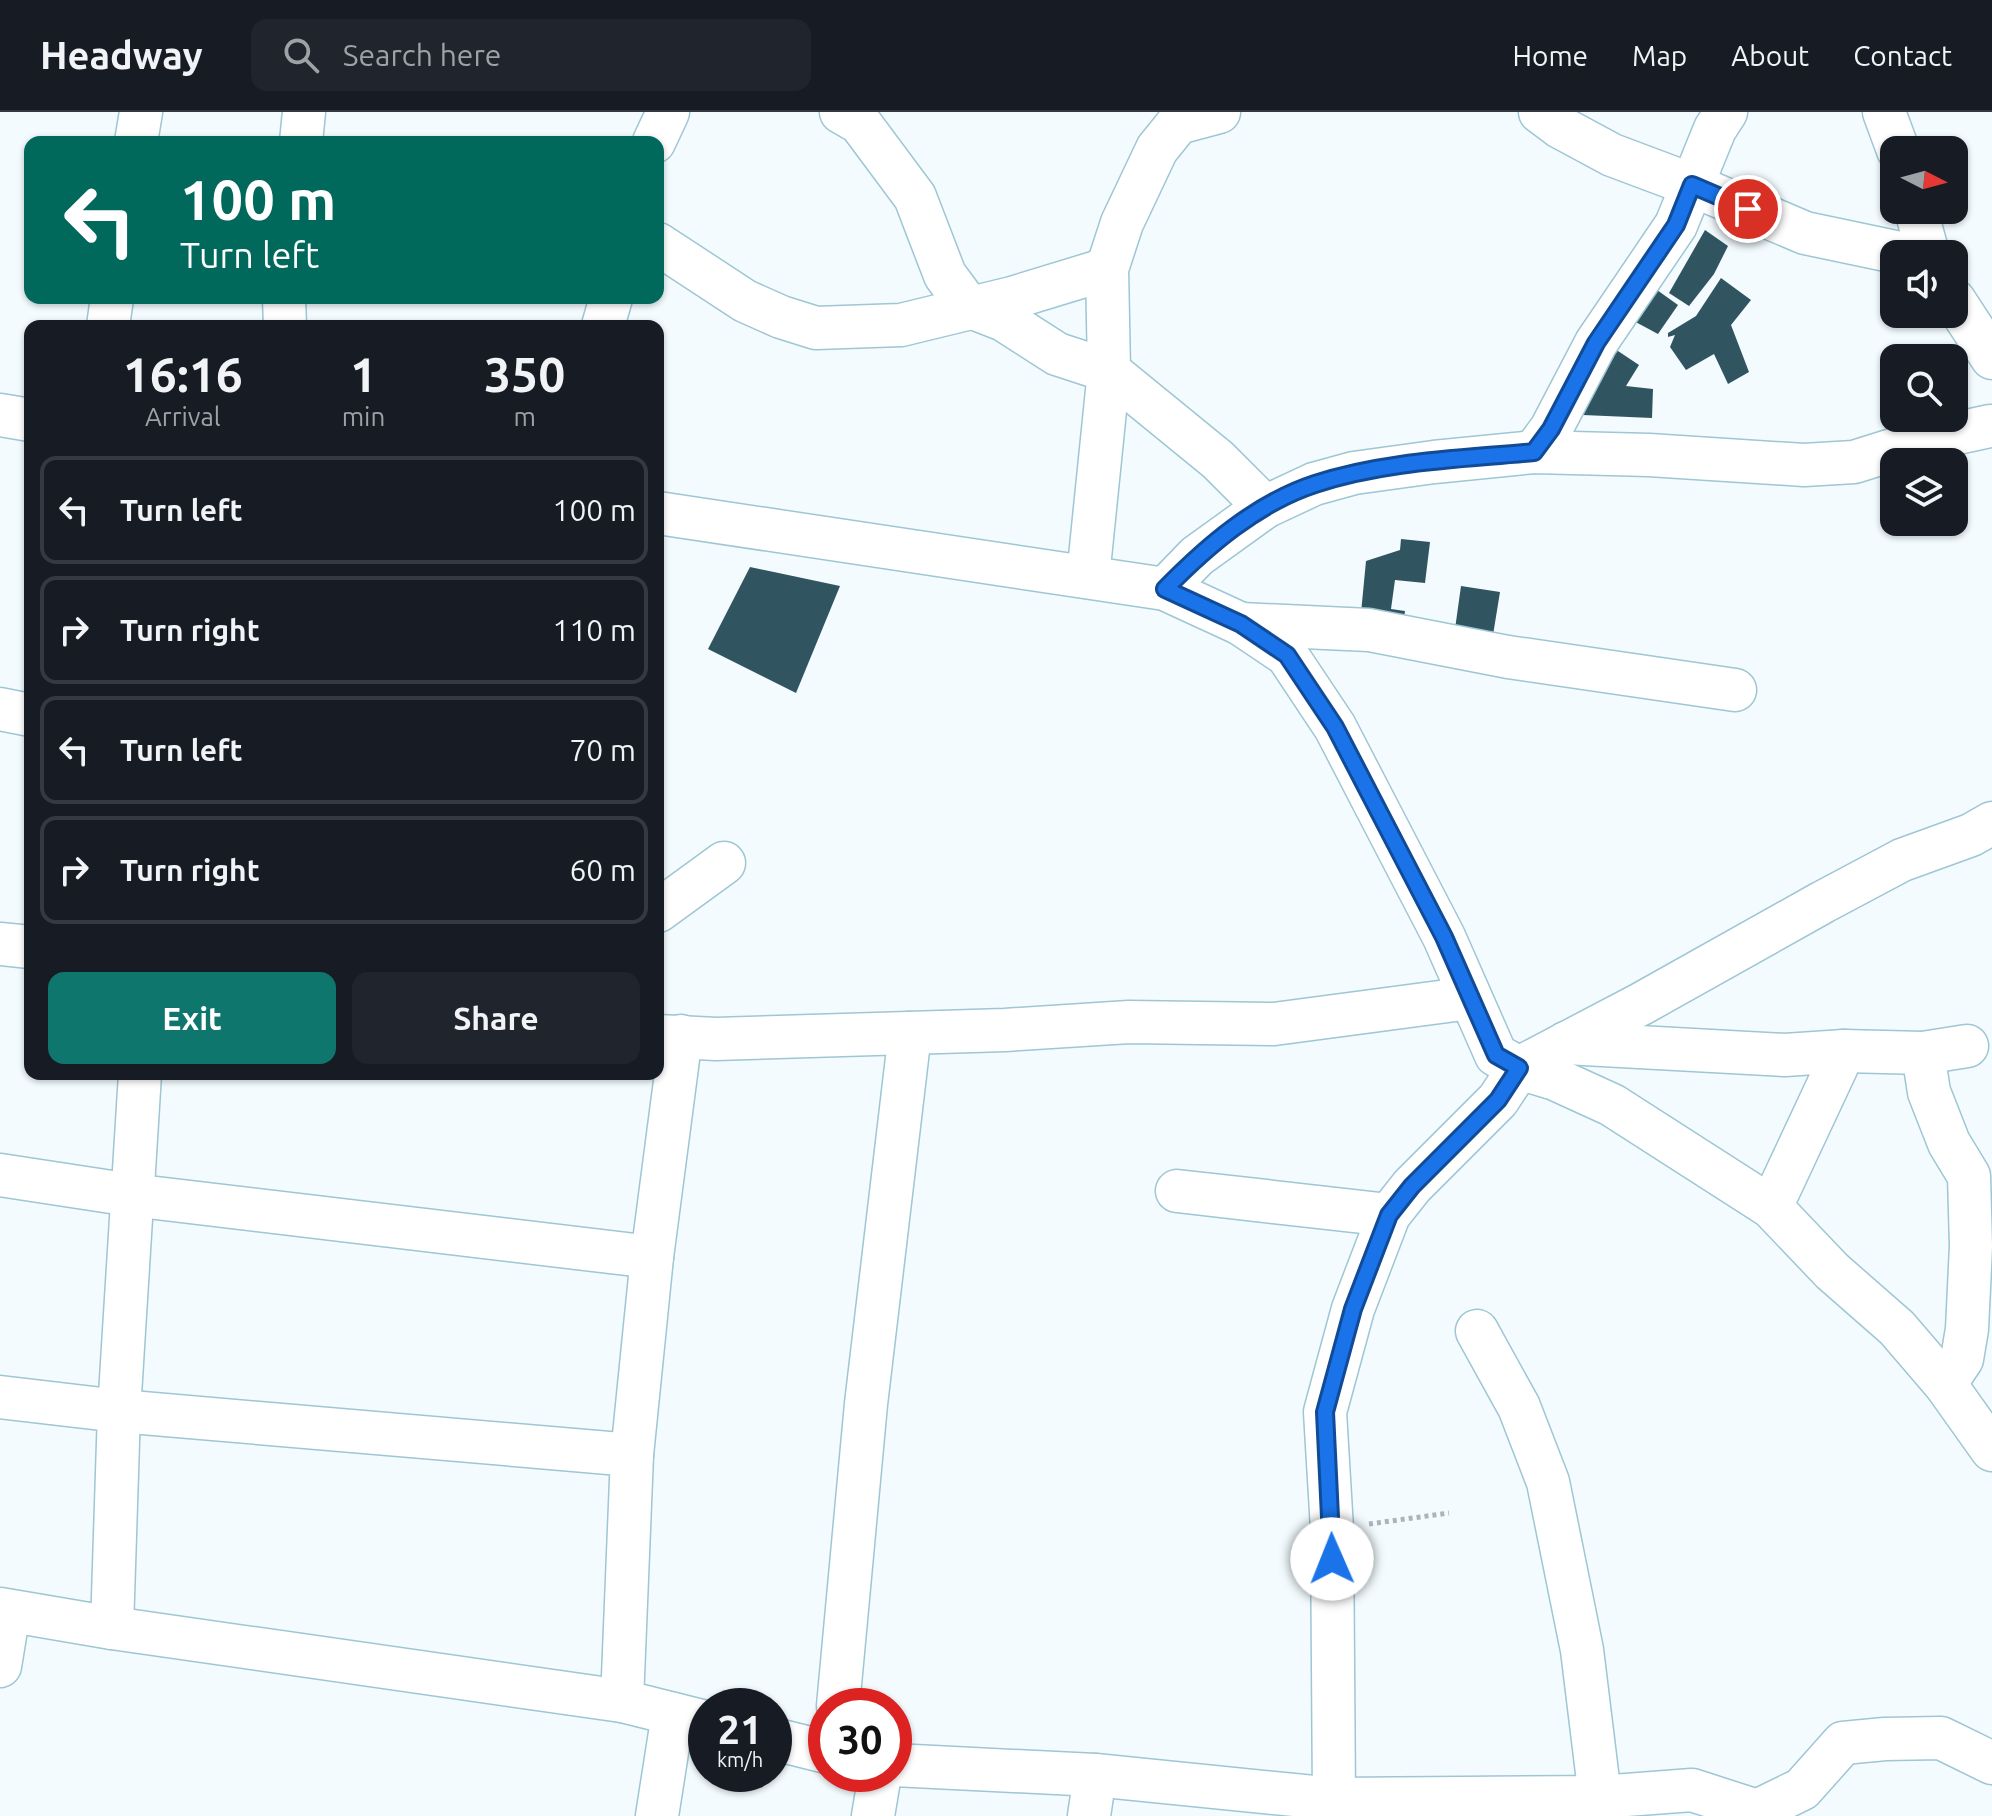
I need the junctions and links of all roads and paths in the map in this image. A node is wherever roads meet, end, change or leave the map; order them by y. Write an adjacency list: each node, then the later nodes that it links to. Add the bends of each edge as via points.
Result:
1 (141, 112): 9 (street)
2 (304, 112): 10 (street)
3 (668, 112): 11 (street)
4 (841, 112): 17 (street, via 860,123 915,197 945,275)
5 (1219, 112): 16 (street, via 1178,123 1157,149)
6 (1540, 112): 13 (street, via 1612,155)
7 (1726, 112): 13 (street)
8 (1884, 112): 12 (street)
9 (137, 136)
10 (302, 136)
11 (657, 136)
12 (1893, 136)
13 (1692, 185): 15 (street, via 1805,233); 24 (street, via 1676,225 1596,343)
14 (664, 248): 17 (street, via 745,301 816,328 901,325)
15 (1880, 249)
16 (1107, 269): 17 (street); 20 (street)
17 (968, 306): 20 (street, via 1004,320 1057,354)
18 (1968, 321): 19 (street)
19 (1992, 358)
20 (1109, 371): 25 (street, via 1218,460); 27 (street)
21 (0, 415): 23 (street)
22 (1991, 416): 24 (street, via 1854,462 1804,465)
23 (24, 419)
24 (1534, 452): 25 (street, via 1354,473)
25 (1265, 507): 28 (street, via 1197,556)
26 (664, 514): 27 (street)
27 (1088, 577): 28 (street)
28 (1165, 589): 29 (street)
29 (1241, 624): 30 (street, via 1369,630 1508,657); 38 (street, via 1287,655 1335,727)
30 (1735, 690)
31 (0, 709): 32 (street)
32 (24, 714)
33 (1992, 823): 41 (street, via 1902,860)
34 (724, 863): 35 (street)
35 (664, 907)
36 (0, 944): 37 (street)
37 (24, 946)
38 (1470, 998): 39 (street, via 1274,1024 1129,1022); 45 (street, via 1496,1055)
39 (910, 1033): 40 (street); 64 (street, via 866,1404)
40 (670, 1036): 52 (street)
41 (1565, 1043): 43 (street, via 1785,1055); 45 (street)
42 (1967, 1046): 44 (street)
43 (1844, 1051): 44 (street); 50 (street)
44 (1923, 1053): 54 (street, via 1929,1092 1969,1176 1967,1329 1962,1359)
45 (1519, 1068): 50 (street, via 1612,1105); 51 (street, via 1498,1100)
46 (140, 1080): 49 (street)
47 (0, 1175): 49 (street)
48 (1177, 1191): 51 (street)
49 (131, 1195): 52 (street); 56 (street)
50 (1771, 1207): 54 (street, via 1897,1328)
51 (1389, 1215): 60 (street, via 1353,1309 1325,1412)
52 (652, 1257): 58 (street)
53 (1477, 1331): 72 (street, via 1519,1407 1548,1482 1582,1650)
54 (1945, 1384): 57 (street)
55 (0, 1397): 56 (street)
56 (119, 1411): 58 (street); 62 (street)
57 (1992, 1450)
58 (632, 1455): 65 (street)
59 (1449, 1513): 60 (path)
60 (1332, 1529): 73 (street)
61 (5, 1610): 62 (street); 63 (street)
62 (112, 1628): 65 (street)
63 (0, 1666)
64 (840, 1688)
65 (622, 1701): 66 (street)
66 (688, 1718)
67 (688, 1724): 75 (street)
68 (1992, 1763): 74 (street, via 1941,1738 1843,1743 1802,1789)
69 (912, 1766): 70 (street)
70 (1095, 1775): 73 (street); 77 (street)
71 (877, 1792): 76 (street)
72 (1600, 1797): 73 (street); 74 (street, via 1692,1790)
73 (1334, 1799)
74 (1754, 1814)
75 (657, 1816)
76 (873, 1816)
77 (1089, 1816)

